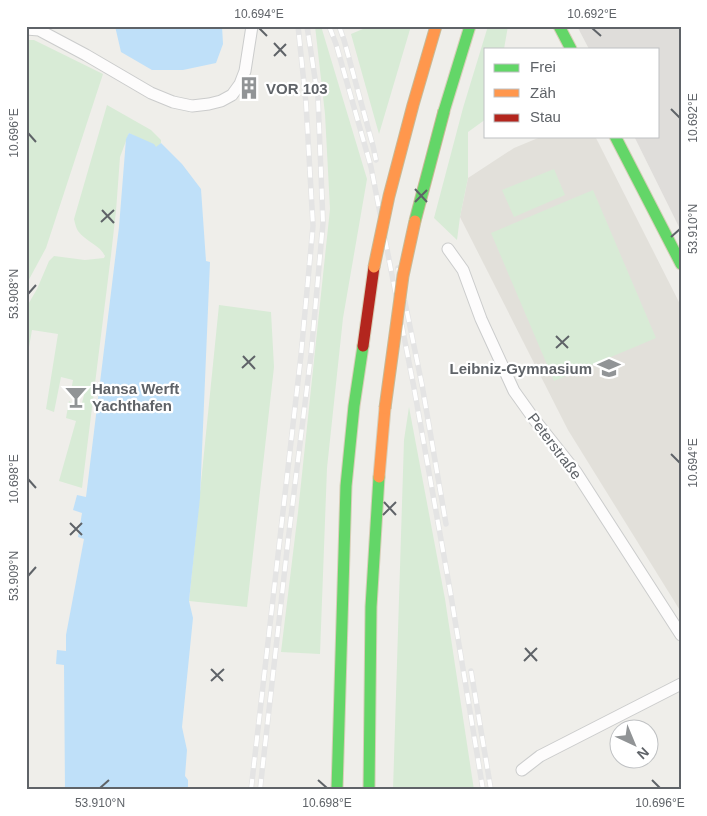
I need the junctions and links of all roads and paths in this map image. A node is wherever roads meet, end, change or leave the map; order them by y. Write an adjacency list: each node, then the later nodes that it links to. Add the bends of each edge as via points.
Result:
1 (252, 26): 5 (street, via 245,71 232,95 221,101 192,106 151,93 47,34)
2 (436, 26): 13 (main road, bridge, via 389,196 374,267 354,406 346,486)
3 (470, 26): 14 (main road, bridge, via 444,111 407,257 385,408 371,607)
4 (559, 26): 6 (main road)
5 (26, 29)
6 (570, 48)
7 (617, 138): 9 (main road)
8 (448, 249): 10 (street, Peterstraße, via 464,270 481,319 514,391 576,472)
9 (681, 264)
10 (681, 635)
11 (681, 684): 12 (street, via 540,756)
12 (522, 770)
13 (337, 790)
14 (369, 790)

